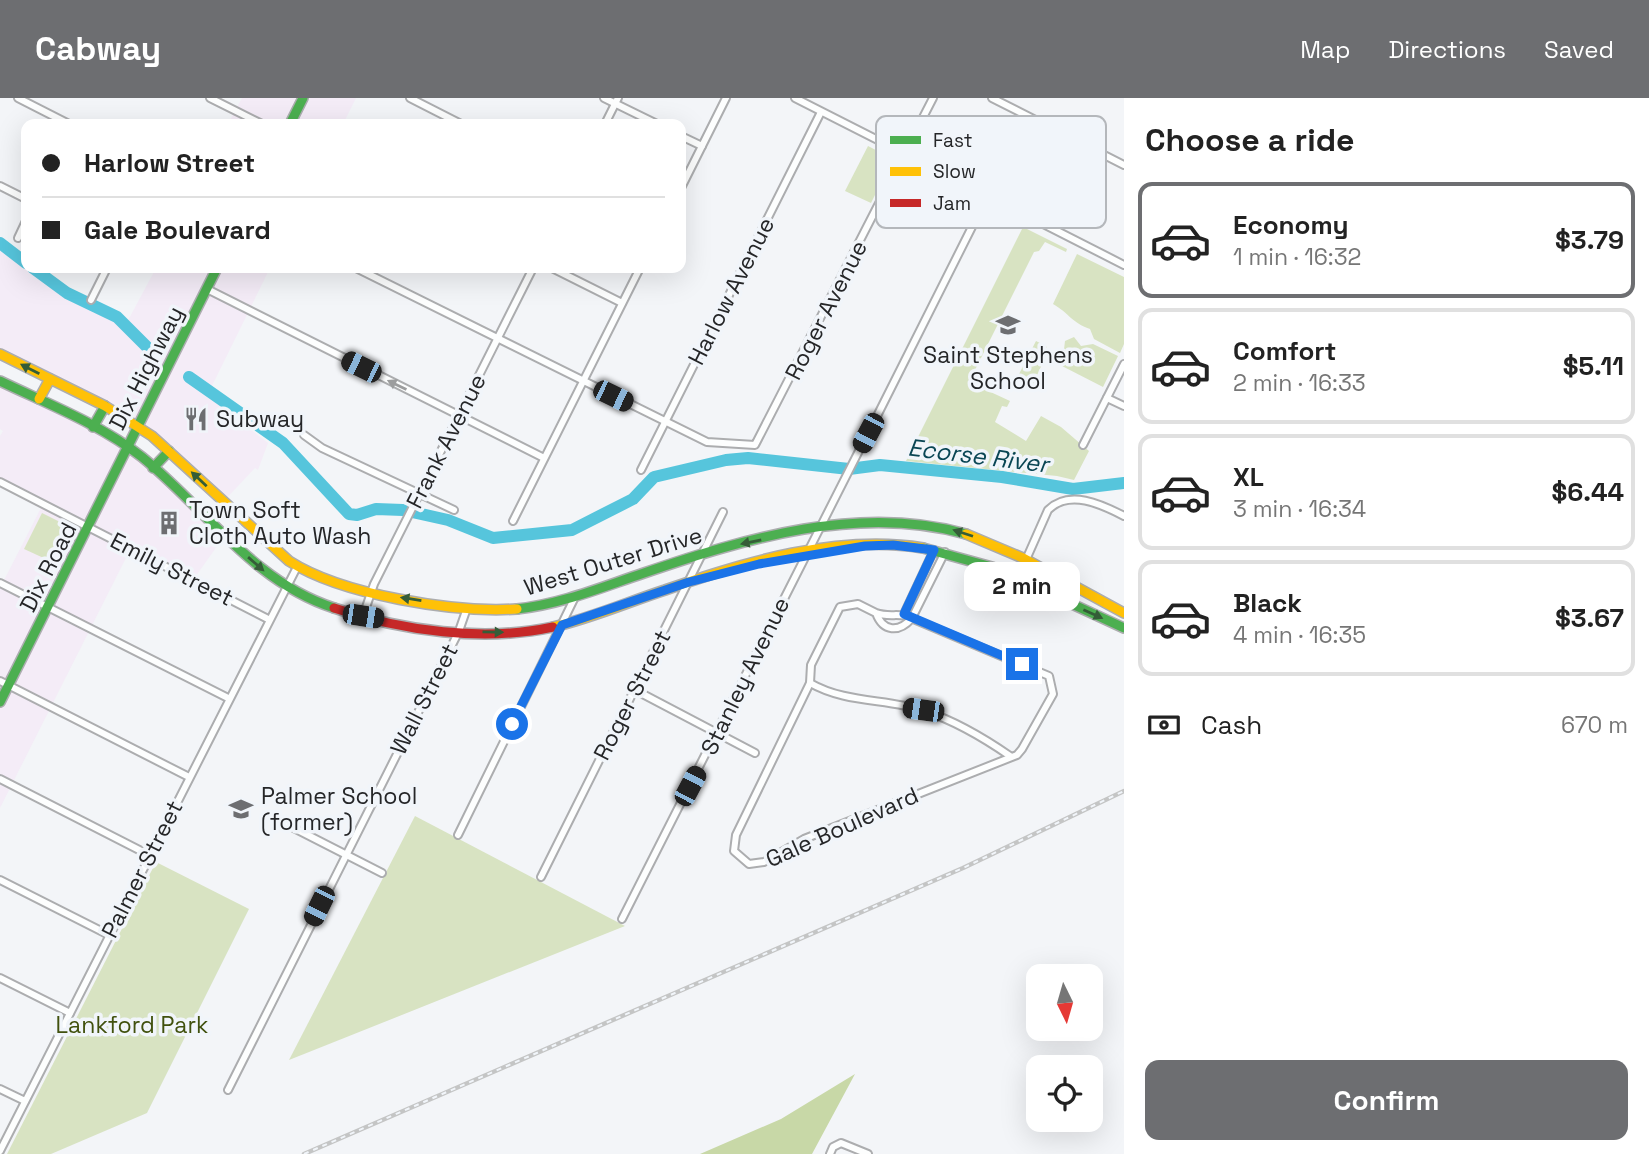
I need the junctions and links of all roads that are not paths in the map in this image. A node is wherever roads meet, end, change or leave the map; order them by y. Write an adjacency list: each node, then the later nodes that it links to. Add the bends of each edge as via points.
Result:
1 (18, 98): 14 (street)
2 (210, 98): 15 (street)
3 (303, 98): 16 (main road)
4 (410, 98): 17 (street)
5 (604, 98): 10 (street)
6 (726, 98): 22 (street)
7 (794, 98): 11 (street)
8 (933, 98): 12 (street, Roger Avenue)
9 (992, 98): 13 (street)
10 (617, 101): 18 (street); 19 (street)
11 (821, 112): 21 (street); 54 (street, Harlow Avenue)
12 (924, 116)
13 (1027, 116)
14 (59, 119)
15 (252, 119)
16 (292, 119)
17 (451, 119)
18 (608, 119)
19 (648, 119)
20 (686, 138): 22 (street)
21 (876, 139)
22 (702, 146): 25 (street)
23 (1106, 156): 24 (street)
24 (1124, 165)
25 (686, 178)
26 (0, 186): 27 (street)
27 (21, 196)
28 (876, 209): 54 (street, Roger Avenue, via 755,445 710,443)
29 (971, 228): 71 (street, Stanley Avenue)
30 (1049, 228): 33 (street)
31 (21, 232): 32 (street)
32 (18, 238)
33 (1124, 265)
34 (104, 273): 41 (street)
35 (215, 273): 40 (main road, Dix Highway)
36 (366, 273): 43 (street)
37 (531, 273): 43 (street, Frank Avenue)
38 (562, 273): 42 (street)
39 (637, 273): 42 (street)
40 (207, 289): 53 (street, one-way to 40); 55 (main road, Dix Highway)
41 (90, 300)
42 (622, 303): 48 (street)
43 (498, 339): 48 (street); 53 (street, Frank Avenue)
44 (0, 354): 46 (main road, West Outer Drive, one-way to 44)
45 (1124, 364): 49 (street)
46 (50, 379): 50 (main road); 51 (main road, West Outer Drive)
47 (0, 381): 50 (main road, West Outer Drive)
48 (584, 381): 54 (street); 61 (street)
49 (1107, 398): 52 (street); 58 (street)
50 (39, 400): 56 (main road, West Outer Drive)
51 (105, 405): 55 (main road, West Outer Drive); 56 (main road)
52 (1124, 406)
53 (458, 416): 61 (street); 65 (street, Frank Avenue)
54 (665, 421): 63 (street, Harlow Avenue)
55 (138, 426): 59 (main road, Dix Highway); 60 (main road, West Outer Drive)
56 (93, 427): 59 (main road, West Outer Drive)
57 (304, 435): 65 (street)
58 (1083, 445)
59 (128, 447): 62 (main road, West Outer Drive); 70 (main road, Dix Road)
60 (169, 452): 62 (main road); 77 (main road, West Outer Drive, one-way to 60)
61 (544, 458): 69 (street)
62 (153, 468): 81 (main road, West Outer Drive, one-way to 81)
63 (641, 470)
64 (0, 482): 70 (street, Emily Street)
65 (419, 494): 66 (street); 82 (street, Frank Avenue)
66 (454, 510)
67 (723, 512): 74 (street, Roger Street)
68 (1124, 516): 76 (street, via 1081,500 1061,501 1048,510)
69 (513, 521)
70 (90, 527): 84 (main road, Dix Road); 91 (street, Emily Street)
71 (818, 529): 74 (main road, West Outer Drive, one-way to 74); 75 (street, Stanley Avenue); 76 (main road, West Outer Drive, one-way to 71, via 976,538 929,525 872,522)
72 (934, 550): 73 (main road, West Outer Drive); 75 (main road, West Outer Drive, via 879,545); 88 (street)
73 (945, 552): 78 (main road, West Outer Drive); 90 (street)
74 (702, 554): 79 (street, Roger Street); 83 (main road, West Outer Drive)
75 (804, 556): 79 (main road, West Outer Drive); 100 (street, Stanley Avenue)
76 (1025, 561): 78 (street); 87 (main road, West Outer Drive)
77 (297, 567): 81 (street, Palmer Street); 82 (main road, West Outer Drive, via 332,585)
78 (1017, 580): 93 (main road, West Outer Drive, one-way to 93)
79 (689, 582): 92 (main road, West Outer Drive); 97 (street, Roger Street)
80 (0, 583): 84 (street)
81 (285, 587): 89 (main road, West Outer Drive, via 323,606); 91 (street, Palmer Street)
82 (370, 593): 85 (main road, West Outer Drive, one-way to 82); 89 (street, Frank Avenue)
83 (575, 597): 85 (main road, West Outer Drive, via 520,609); 92 (street)
84 (49, 608): 95 (main road, Dix Road); 98 (street)
85 (467, 608): 94 (street, Wall Street)
86 (876, 612): 88 (street, Gale Boulevard); 90 (street, Gale Boulevard, via 888,628 899,628); 96 (street, Gale Boulevard, via 858,604 840,607 811,665)
87 (1124, 613)
88 (904, 614): 90 (street, Gale Boulevard)
89 (363, 616): 94 (main road, West Outer Drive)
90 (912, 618): 102 (street, Gale Boulevard, via 1052,680 1054,694 1022,750)
91 (268, 620): 98 (street, Palmer Street)
92 (562, 625): 94 (main road, West Outer Drive, one-way to 92, via 517,632); 106 (street)
93 (1124, 628)
94 (459, 631): 108 (street, Wall Street)
95 (4, 683): 99 (main road, Dix Road); 103 (street)
96 (810, 683): 102 (street, via 848,698 923,710 984,738); 102 (street, Gale Boulevard, via 734,842 735,854 749,864 764,862 804,839)
97 (635, 690): 100 (street); 110 (street, Roger Street)
98 (228, 698): 103 (street, Palmer Street)
99 (0, 702)
100 (716, 734): 101 (street); 112 (street, Stanley Avenue)
101 (755, 753)
102 (1010, 756)
103 (188, 777): 107 (street, Palmer Street)
104 (0, 779): 107 (street)
105 (286, 824): 108 (street)
106 (458, 835)
107 (149, 855): 113 (street, Palmer Street)
108 (345, 855): 109 (street); 117 (street, Wall Street)
109 (382, 873)
110 (541, 877)
111 (0, 880): 113 (street)
112 (622, 919)
113 (109, 935): 115 (street, Palmer Street)
114 (0, 978): 115 (street)
115 (70, 1013): 118 (street, Palmer Street)
116 (0, 1089): 118 (street)
117 (228, 1090)
118 (25, 1101): 119 (street, Palmer Street)
119 (0, 1151)
120 (830, 1154): 121 (street, via 837,1144)
121 (868, 1154)

